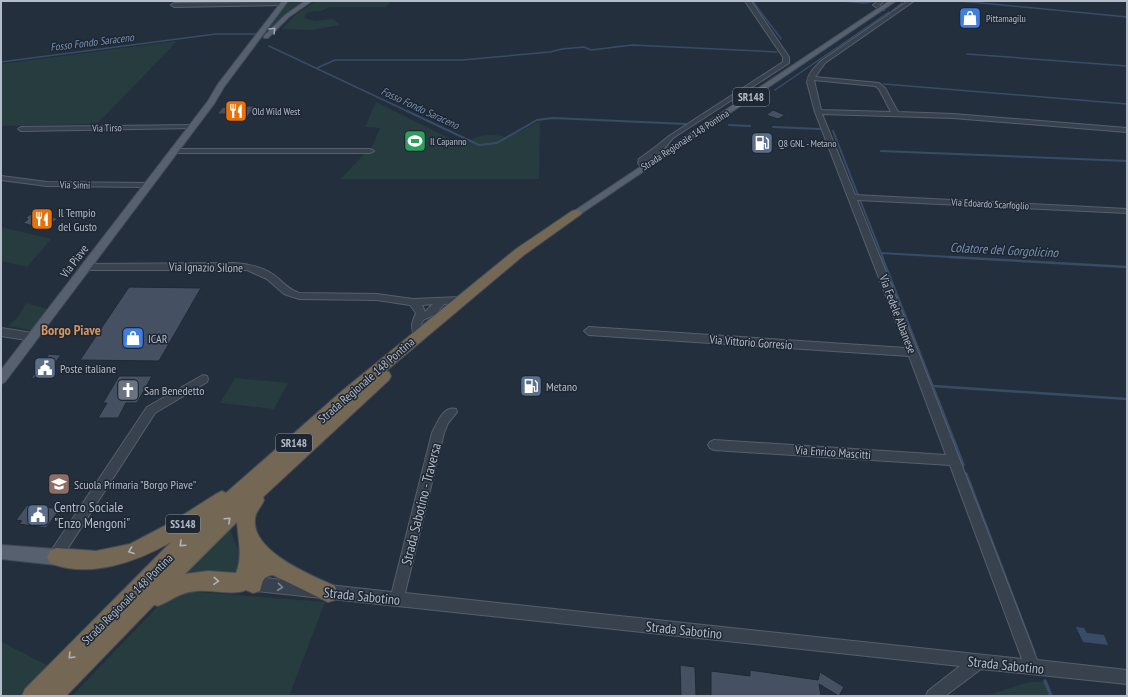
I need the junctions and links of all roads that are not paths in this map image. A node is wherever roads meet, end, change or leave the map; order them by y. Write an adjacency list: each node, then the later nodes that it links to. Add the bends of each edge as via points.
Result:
1 (309, 1): 9 (main road, Via Piave, one-way to 1, via 271,32)
2 (748, 1): 17 (street, via 786,57 786,63 671,137 642,161)
3 (893, 1): 7 (main road, Strada Regionale 148 Pontina / SR148)
4 (910, 1): 8 (street, via 825,60)
5 (284, 3): 6 (street); 9 (main road, Via Piave)
6 (174, 5)
7 (881, 5): 17 (main road, Strada Regionale 148 Pontina / SR148, via 700,132)
8 (810, 78): 10 (street, Via Fedele Albanese); 11 (street, via 877,84 882,88)
9 (211, 102): 12 (main road, Via Piave)
10 (818, 112): 11 (street); 20 (street, Via Fedele Albanese)
11 (895, 114): 14 (street)
12 (193, 127): 13 (street, Via Tirso); 15 (main road, Via Piave)
13 (21, 129)
14 (1127, 130)
15 (174, 151): 16 (street); 19 (main road, Via Piave)
16 (370, 151)
17 (645, 166): 22 (main road, Strada Regionale 148 Pontina / SR148)
18 (1, 178): 19 (street, Via Sinni, via 47,184)
19 (149, 185): 23 (main road, Via Piave)
20 (853, 197): 21 (street, Via Edoardo Scarfoglio); 32 (street, Via Fedele Albanese)
21 (1127, 211)
22 (576, 213): 24 (highway, Strada Regionale 148 Pontina / SR148, via 520,252); 39 (highway, Strada Regionale 148 Pontina / SR148, via 360,397)
23 (86, 267): 26 (street, Via Ignazio Silone, via 248,267 262,272 287,292 296,295 377,297); 31 (main road, Via Piave)
24 (460, 300): 25 (street, Via Ignazio Silone); 30 (highway, Strada Regionale 148 Pontina / SR148)
25 (438, 301): 26 (street, Via Ignazio Silone); 27 (street, via 439,304 434,310)
26 (413, 302): 27 (street, via 421,313)
27 (419, 318): 30 (street, via 416,325)
28 (589, 331): 32 (street, Via Vittorio Gorresio)
29 (1, 332): 31 (street)
30 (418, 335): 37 (highway, Strada Regionale 148 Pontina / SR148)
31 (33, 337): 33 (main road, Via Piave)
32 (913, 352): 38 (street, Via Fedele Albanese)
33 (1, 379)
34 (203, 379): 42 (street, via 151,410)
35 (452, 412): 47 (street, Strada Sabotino - Traversa, via 444,420 438,433)
36 (714, 444): 38 (street, Via Enrico Mascitti)
37 (291, 445): 42 (highway, SS148, one-way to 42, via 230,493 176,529 146,544 96,560); 52 (highway, Strada Regionale 148 Pontina / SR148, one-way to 52, via 173,552)
38 (953, 460): 50 (street, Via Fedele Albanese)
39 (278, 473): 40 (highway, via 248,512 245,527); 49 (highway, Strada Regionale 148 Pontina / SR148, one-way to 39, via 191,555)
40 (248, 538): 44 (highway); 45 (highway)
41 (1, 552): 42 (main road)
42 (56, 557): 43 (street, via 41,562)
43 (1, 559)
44 (278, 566): 45 (highway, via 270,565 257,571); 46 (highway)
45 (247, 583): 46 (street, Strada Sabotino, one-way to 46); 49 (highway, one-way to 45, via 173,586 194,580)
46 (328, 593): 47 (street, Strada Sabotino)
47 (397, 600): 48 (street, Strada Sabotino)
48 (978, 662): 50 (street, Strada Sabotino); 54 (street)
49 (82, 665): 53 (highway, Strada Regionale 148 Pontina / SR148)
50 (1033, 668): 51 (street, Strada Sabotino)
51 (1127, 677)
52 (32, 696)
53 (52, 696)
54 (933, 696)

